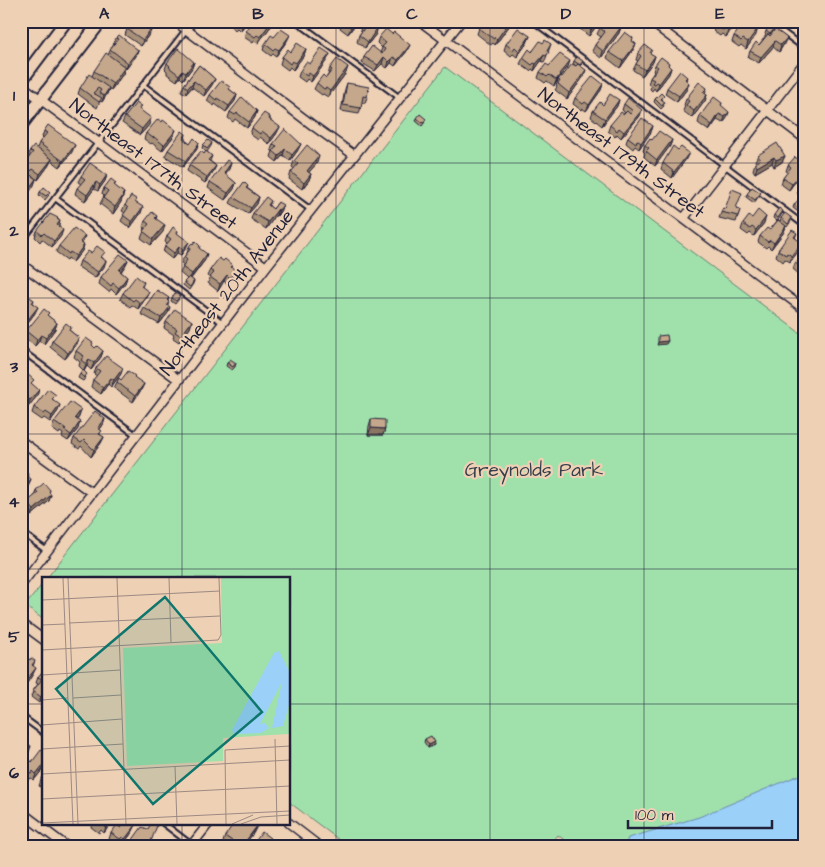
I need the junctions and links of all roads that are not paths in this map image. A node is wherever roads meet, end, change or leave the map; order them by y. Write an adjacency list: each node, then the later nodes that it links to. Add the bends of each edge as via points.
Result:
1 (66, 21): 15 (street)
2 (101, 21): 18 (street)
3 (175, 21): 11 (street)
4 (192, 21): 11 (lane)
5 (296, 21): 17 (lane)
6 (420, 21): 12 (street, Northeast 179th Street)
7 (461, 21): 12 (street, Northeast 20th Avenue)
8 (533, 21): 24 (lane)
9 (650, 21): 19 (street)
10 (768, 21): 13 (lane)
11 (186, 30): 16 (lane); 23 (street)
12 (446, 41): 17 (street, Northeast 20th Avenue); 27 (street, Northeast 179th Street)
13 (804, 48)
14 (804, 63): 19 (street)
15 (21, 83): 18 (street, Northeast 177th Street)
16 (143, 85): 22 (lane); 26 (lane)
17 (400, 98): 23 (street, Northeast 20th Avenue)
18 (41, 99): 20 (street); 22 (street, Northeast 177th Street)
19 (767, 110): 21 (street); 24 (street)
20 (21, 125)
21 (804, 138)
22 (98, 142): 25 (lane); 31 (street, Northeast 177th Street)
23 (354, 155): 26 (street, Northeast 20th Avenue)
24 (724, 165): 27 (street); 28 (lane)
25 (55, 198): 29 (lane); 33 (lane)
26 (311, 210): 31 (street, Northeast 20th Avenue)
27 (684, 218): 32 (street, Northeast 179th Street)
28 (804, 224)
29 (21, 242)
30 (21, 264): 35 (street)
31 (266, 267): 33 (street, Northeast 20th Avenue)
32 (804, 309)
33 (223, 323): 35 (street, Northeast 20th Avenue)
34 (21, 350): 36 (lane)
35 (178, 380): 36 (street, Northeast 20th Avenue)
36 (136, 436): 38 (street, Northeast 20th Avenue)
37 (21, 441): 38 (street)
38 (92, 493): 40 (street, Northeast 20th Avenue)
39 (21, 532): 40 (lane)
40 (47, 552): 41 (street, Northeast 20th Avenue)
41 (21, 586)
42 (21, 623): 43 (street)
43 (42, 639)
44 (21, 716): 45 (lane)
45 (42, 732)
46 (21, 812): 50 (street)
47 (164, 824): 51 (lane)
48 (208, 824): 51 (street)
49 (290, 824): 52 (street)
50 (66, 846)
51 (192, 846)
52 (319, 846)

